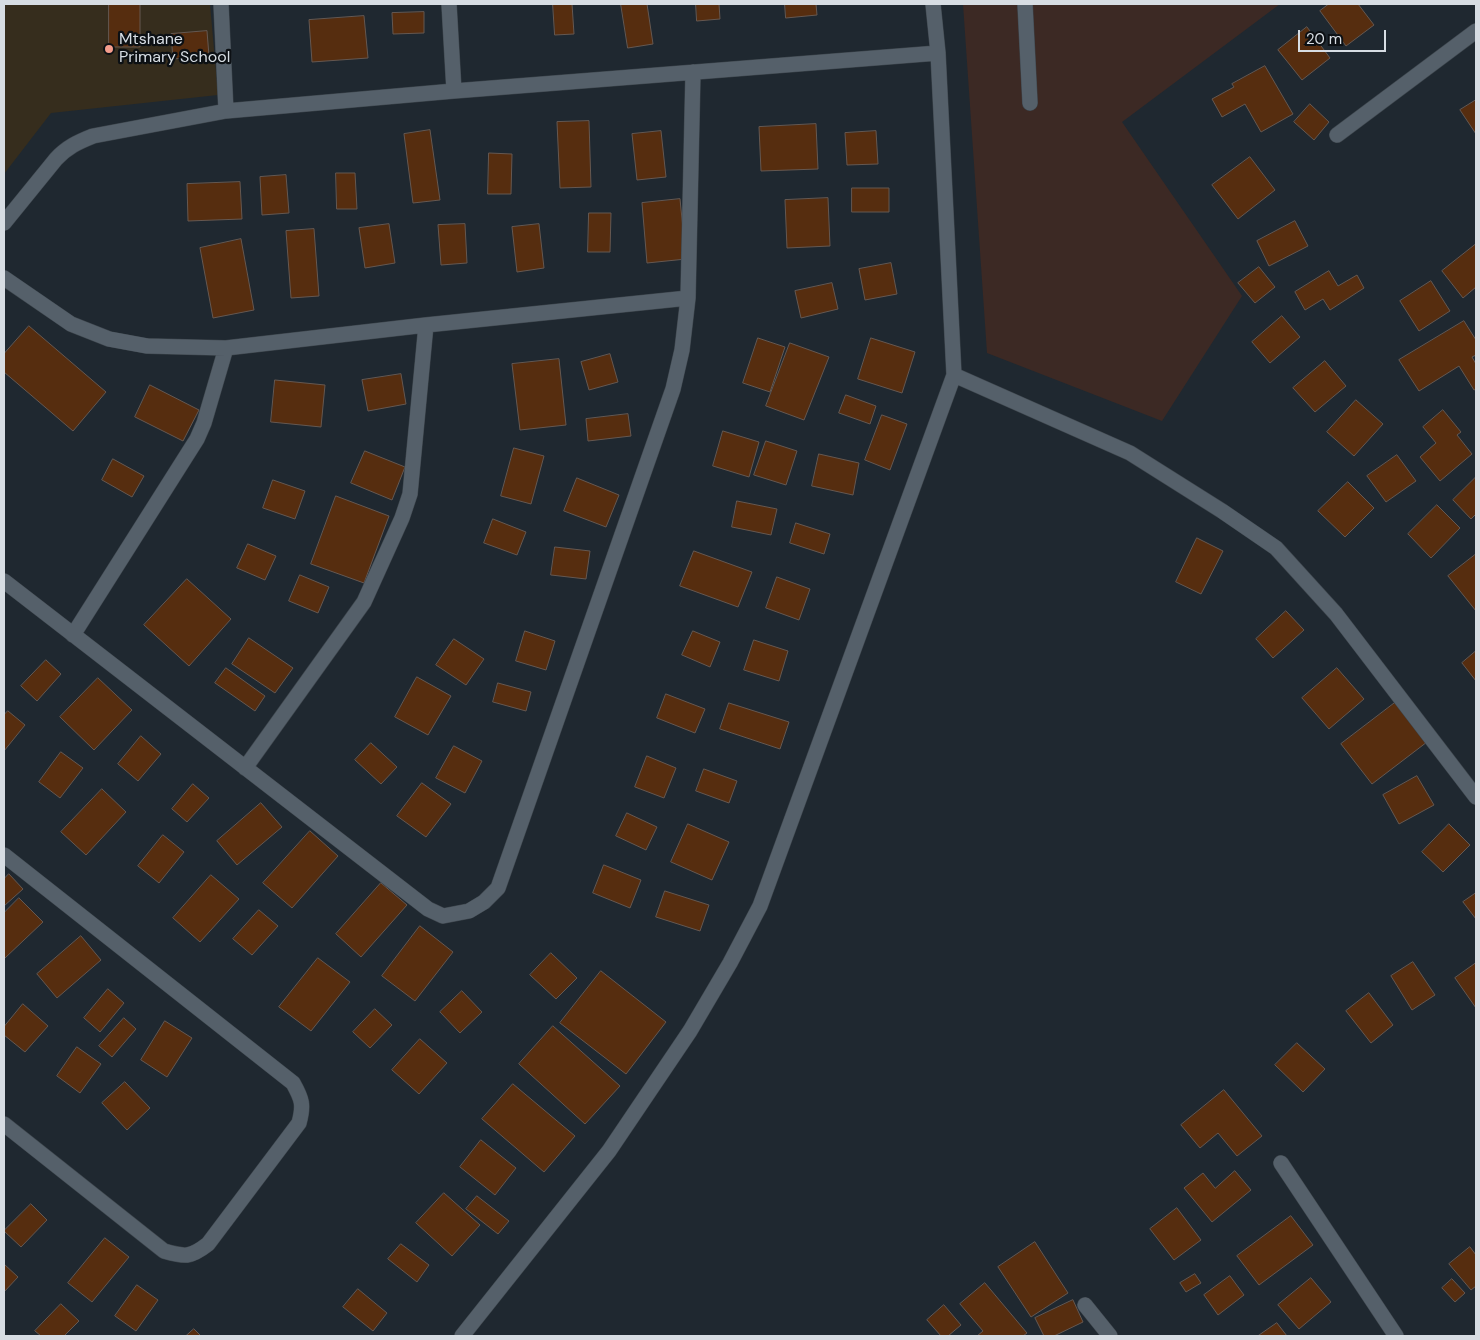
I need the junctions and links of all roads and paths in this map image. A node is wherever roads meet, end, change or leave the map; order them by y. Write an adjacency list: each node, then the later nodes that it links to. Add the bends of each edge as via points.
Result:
1 (221, 4): 10 (street)
2 (449, 4): 8 (street)
3 (933, 4): 6 (street)
4 (1025, 4): 9 (street)
5 (1476, 31): 11 (street)
6 (938, 53): 7 (street); 17 (street)
7 (693, 72): 8 (street); 14 (street)
8 (454, 91): 10 (street)
9 (1030, 103)
10 (226, 111): 12 (street, via 93,136 74,143 56,159)
11 (1337, 135)
12 (4, 223)
13 (4, 278): 16 (street, via 72,324 109,338 146,346)
14 (688, 298): 15 (street); 20 (street, via 682,350 673,388 498,888 469,911 443,916 428,908)
15 (426, 324): 16 (street); 20 (street, via 410,494 402,518 364,602)
16 (226, 348): 19 (street, via 197,439)
17 (954, 374): 21 (street, via 1130,453 1276,548 1336,614); 26 (street, via 760,906 690,1031 609,1151)
18 (4, 582): 19 (street)
19 (73, 635): 20 (street)
20 (245, 768)
21 (1476, 797)
22 (4, 855): 23 (street, via 293,1083 303,1109 299,1122 208,1244 195,1254 184,1256 164,1251)
23 (4, 1124)
24 (1281, 1163): 28 (street)
25 (1085, 1305): 27 (street)
26 (462, 1336)
27 (1110, 1336)
28 (1396, 1336)

